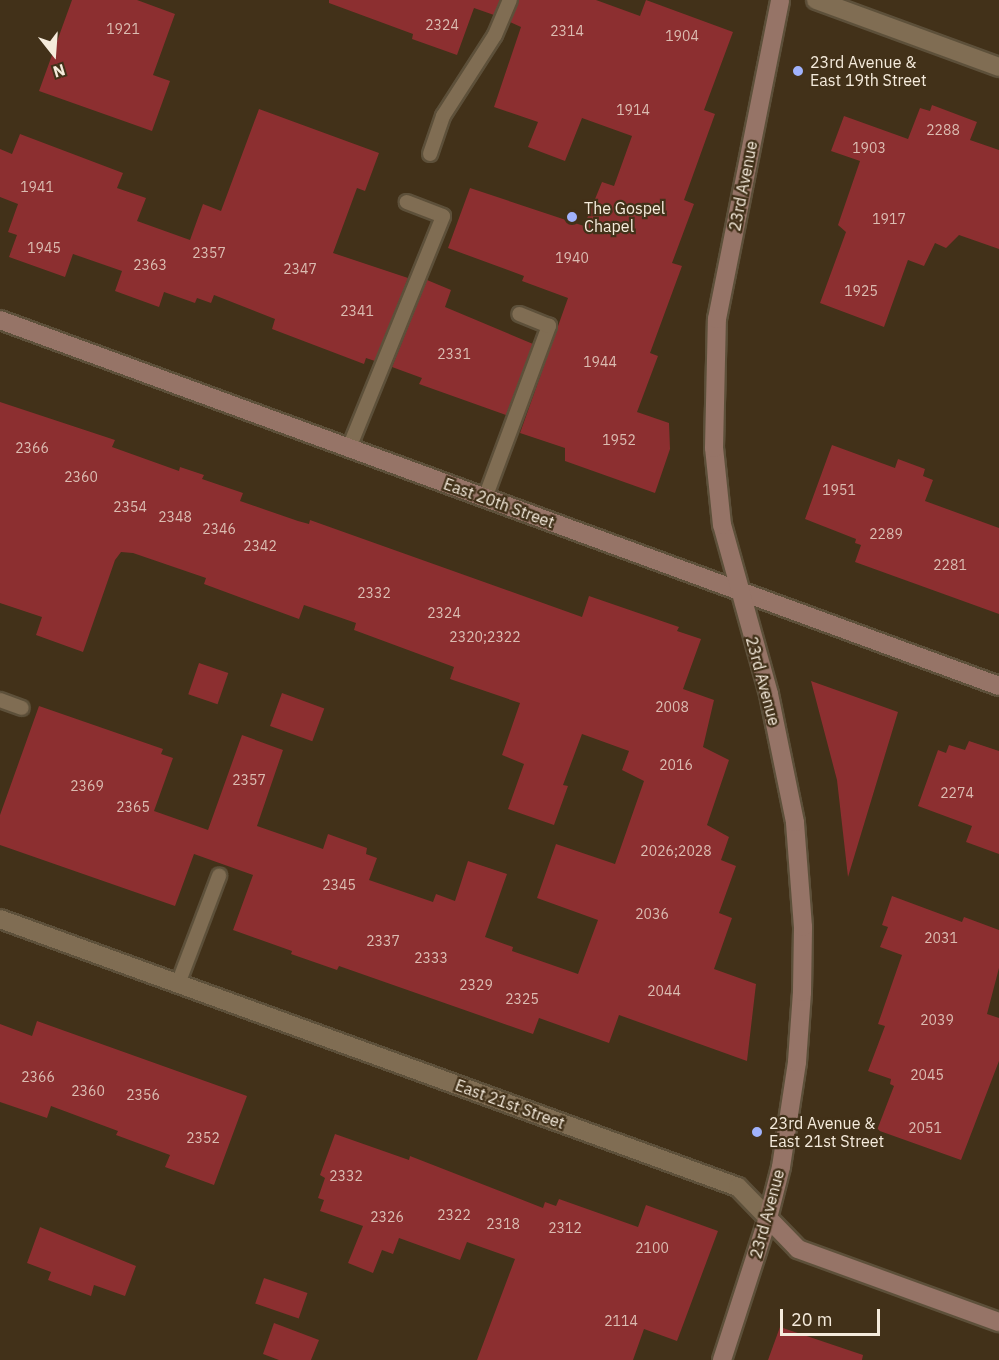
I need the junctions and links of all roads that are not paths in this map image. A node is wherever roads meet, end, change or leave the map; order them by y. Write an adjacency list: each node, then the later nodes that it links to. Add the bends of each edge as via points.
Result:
1 (510, 0): 5 (lane, via 495,35 443,116)
2 (780, 0): 11 (street, 23rd Avenue, via 717,318 713,363 714,448 723,525)
3 (816, 0): 4 (street)
4 (999, 67)
5 (430, 154)
6 (406, 202): 9 (lane, via 443,216)
7 (519, 314): 10 (lane, via 549,326)
8 (0, 320): 9 (street, East 20th Street)
9 (348, 448): 10 (street, East 20th Street)
10 (485, 498): 11 (street, East 20th Street)
11 (738, 591): 12 (street, East 20th Street); 18 (street, 23rd Avenue, via 769,694 795,822 803,927 797,1062)
12 (999, 686)
13 (0, 700): 14 (lane)
14 (22, 708)
15 (219, 876): 17 (lane)
16 (0, 919): 17 (street, East 21st Street)
17 (178, 984): 18 (street, East 21st Street, via 738,1187)
18 (768, 1218): 19 (street, East 21st Street, via 798,1249); 20 (street, 23rd Avenue)
19 (999, 1322)
20 (722, 1360)

